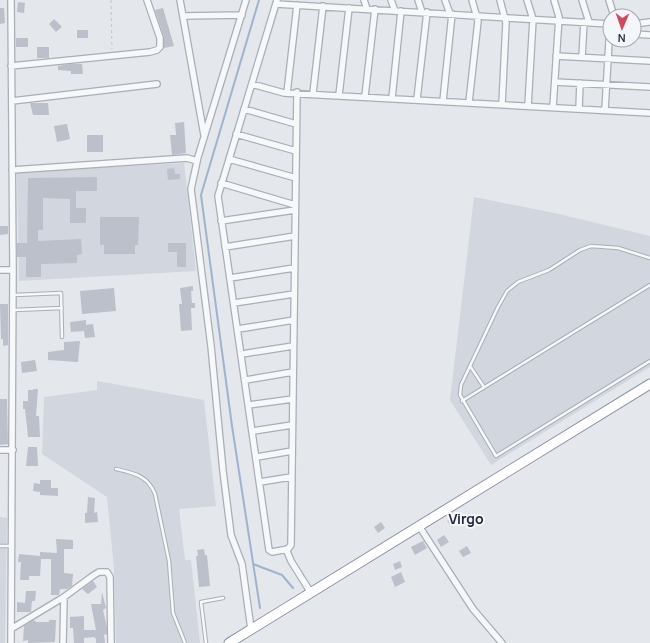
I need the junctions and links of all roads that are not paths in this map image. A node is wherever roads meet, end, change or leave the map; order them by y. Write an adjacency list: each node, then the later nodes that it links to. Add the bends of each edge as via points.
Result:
1 (11, 0): 39 (street)
2 (147, 0): 39 (street, via 160,38 160,47 157,50)
3 (180, 0): 27 (street)
4 (246, 0): 26 (street)
5 (336, 0): 18 (street)
6 (364, 0): 20 (street)
7 (391, 0): 22 (street)
8 (418, 0): 24 (street)
9 (445, 0): 25 (street)
10 (472, 0): 28 (street)
11 (500, 0): 29 (street)
12 (527, 0): 30 (street)
13 (554, 0): 31 (street)
14 (582, 0): 32 (street)
15 (277, 2): 16 (street); 43 (street)
16 (297, 5): 17 (street); 47 (street)
17 (323, 6): 18 (street); 48 (street)
18 (338, 7): 19 (street)
19 (349, 8): 20 (street); 49 (street)
20 (367, 9): 21 (street)
21 (375, 9): 22 (street); 50 (street)
22 (395, 11): 23 (street)
23 (402, 11): 24 (street); 51 (street)
24 (425, 12): 25 (street); 52 (street)
25 (451, 14): 28 (street); 54 (street)
26 (242, 15): 27 (street); 65 (street)
27 (183, 16): 65 (street)
28 (478, 16): 29 (street); 55 (street)
29 (506, 17): 30 (street); 56 (street)
30 (533, 19): 31 (street); 57 (street)
31 (558, 20): 32 (street); 35 (street)
32 (586, 22): 33 (street); 36 (street)
33 (602, 23)
34 (609, 48): 37 (street)
35 (556, 56): 36 (street); 40 (street)
36 (582, 57): 37 (street)
37 (608, 59): 38 (street); 44 (street)
38 (650, 61)
39 (11, 66): 53 (street)
40 (555, 82): 41 (street); 58 (street)
41 (580, 83): 44 (street); 60 (street)
42 (157, 84): 53 (street)
43 (252, 84): 47 (street); 59 (street)
44 (607, 85): 45 (street); 61 (street)
45 (650, 87)
46 (297, 92): 47 (street); 48 (street); 63 (street)
47 (288, 93)
48 (313, 93): 49 (street)
49 (339, 95): 50 (street)
50 (365, 96): 51 (street)
51 (392, 98): 52 (street)
52 (417, 99): 54 (street)
53 (12, 101): 69 (street)
54 (442, 101): 55 (street)
55 (469, 102): 56 (street)
56 (502, 104): 57 (street)
57 (528, 106): 58 (street)
58 (553, 107): 60 (street)
59 (244, 109): 63 (street); 64 (street)
60 (579, 109): 61 (street)
61 (605, 110): 62 (street)
62 (650, 113)
63 (296, 124): 66 (street)
64 (236, 134): 66 (street); 67 (street)
65 (204, 137): 68 (street)
66 (296, 151): 70 (street)
67 (229, 159): 70 (street); 71 (street)
68 (197, 161): 69 (street, via 187,158); 118 (street, via 192,182 192,198 211,346 223,471 231,535 242,564)
69 (12, 170): 79 (street)
70 (296, 178): 72 (street)
71 (221, 183): 72 (street); 73 (street, via 218,196)
72 (295, 207): 73 (street); 74 (street)
73 (221, 221): 75 (street)
74 (295, 236): 75 (street); 77 (street)
75 (225, 247): 80 (street)
76 (650, 258): 93 (lane, via 618,248 591,246 549,270 518,282 507,291)
77 (294, 268): 80 (street); 82 (street)
78 (0, 270): 79 (street)
79 (13, 270): 83 (street)
80 (230, 278): 84 (street)
81 (650, 285): 97 (lane)
82 (294, 294): 84 (street); 87 (street)
83 (13, 295): 85 (lane, via 61,293); 86 (street)
84 (234, 304): 88 (street)
85 (62, 308): 86 (lane); 89 (lane)
86 (13, 310): 104 (street)
87 (294, 320): 88 (street); 90 (street)
88 (238, 329): 91 (street)
89 (62, 337)
90 (293, 346): 91 (street); 94 (street)
91 (242, 354): 95 (street)
92 (650, 361): 99 (lane, via 496,456)
93 (470, 366): 97 (lane); 99 (lane, via 461,386)
94 (293, 372): 95 (street); 98 (street)
95 (246, 380): 100 (street)
96 (650, 384): 110 (highway)
97 (484, 387): 99 (lane)
98 (293, 398): 100 (street); 101 (street)
99 (462, 401)
100 (249, 405): 102 (street)
101 (292, 425): 102 (street); 105 (street)
102 (253, 431): 106 (street)
103 (0, 450): 104 (street)
104 (13, 450): 112 (street)
105 (292, 451): 106 (street); 108 (street)
106 (257, 457): 109 (street)
107 (116, 469): 122 (lane, via 144,478 152,485 169,561 172,608)
108 (292, 477): 109 (street); 113 (street, via 290,545)
109 (260, 482): 113 (street, via 269,550 272,552)
110 (419, 526): 114 (highway); 125 (street, via 474,609)
111 (0, 546): 112 (lane)
112 (12, 546): 117 (street)
113 (286, 549): 114 (street)
114 (311, 593): 118 (highway)
115 (64, 597): 117 (street); 120 (street); 121 (street, via 99,572 107,572 110,581)
116 (223, 598): 123 (lane, via 202,602)
117 (11, 629): 119 (street)
118 (251, 630): 124 (highway)
119 (11, 643)
120 (63, 643)
121 (112, 643)
122 (185, 643)
123 (206, 643)
124 (229, 643)
125 (502, 643)

